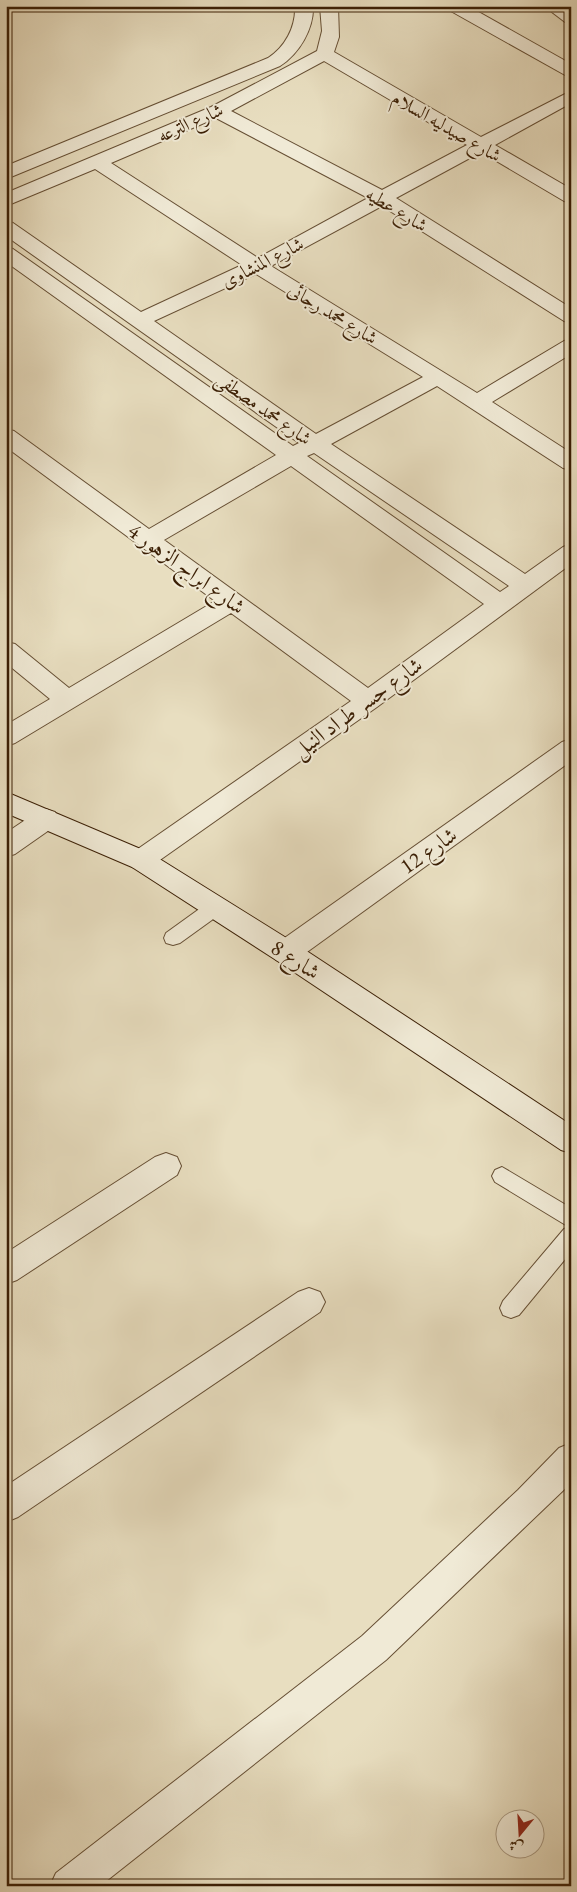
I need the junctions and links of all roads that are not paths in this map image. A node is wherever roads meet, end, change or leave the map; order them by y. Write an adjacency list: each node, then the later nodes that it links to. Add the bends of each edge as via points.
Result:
1 (304, 6): 12 (street, شارع الترعه, via 301,28 282,58)
2 (329, 6): 6 (street, via 332,37)
3 (455, 6): 7 (street)
4 (552, 6): 5 (street)
5 (571, 18)
6 (324, 54): 9 (street, شارع الترعه); 10 (street, شارع صيدليه السلام)
7 (571, 71)
8 (570, 97): 10 (street, شارع المنشاوى)
9 (217, 111): 11 (street, شارع الترعه); 14 (street, شارع عطيه)
10 (481, 145): 13 (street, شارع صيدليه السلام); 14 (street, شارع المنشاوى)
11 (97, 162): 15 (street, شارع الترعه); 18 (street, شارع محمد رجائى)
12 (6, 173)
13 (571, 197)
14 (384, 199): 18 (street, شارع المنشاوى); 19 (street, شارع عطيه)
15 (6, 200)
16 (6, 227): 20 (street, شارع محمد مصطفى)
17 (6, 254): 26 (street, شارع محمد مصطفى)
18 (257, 266): 20 (street, شارع المنشاوى); 22 (street, شارع محمد رجائى)
19 (571, 318)
20 (138, 321): 25 (street, شارع محمد مصطفى)
21 (571, 345): 23 (street)
22 (438, 377): 23 (street, شارع محمد رجائى); 25 (street)
23 (477, 402): 27 (street, شارع محمد رجائى)
24 (6, 436): 28 (street, شارع ابراج الزهور 4)
25 (316, 444): 26 (street); 30 (street, شارع محمد مصطفى)
26 (291, 456): 28 (street); 32 (street, شارع محمد مصطفى)
27 (571, 463)
28 (148, 539): 31 (street, شارع ابراج الزهور 4)
29 (571, 552): 30 (street, شارع جسر طراد النيل)
30 (525, 586): 32 (street, شارع جسر طراد النيل)
31 (233, 601): 34 (street); 35 (street, شارع ابراج الزهور 4)
32 (499, 604): 35 (street, شارع جسر طراد النيل)
33 (6, 650): 34 (street)
34 (68, 700): 36 (street)
35 (368, 701): 41 (street, شارع جسر طراد النيل)
36 (6, 737)
37 (571, 748): 44 (street, شارع 12)
38 (6, 802): 39 (street, شارع 8)
39 (46, 819): 40 (street); 41 (street, شارع 8)
40 (6, 847)
41 (141, 860): 42 (street, شارع 8)
42 (216, 907): 43 (lane); 44 (street, شارع 8)
43 (173, 938)
44 (286, 952): 45 (street, شارع 8)
45 (568, 1134)
46 (166, 1166): 50 (street)
47 (502, 1176): 48 (lane)
48 (571, 1219)
49 (571, 1236): 52 (lane)
50 (6, 1270)
51 (309, 1302): 54 (street)
52 (511, 1308)
53 (571, 1459): 55 (street, via 374,1648)
54 (6, 1506)
55 (68, 1886)

